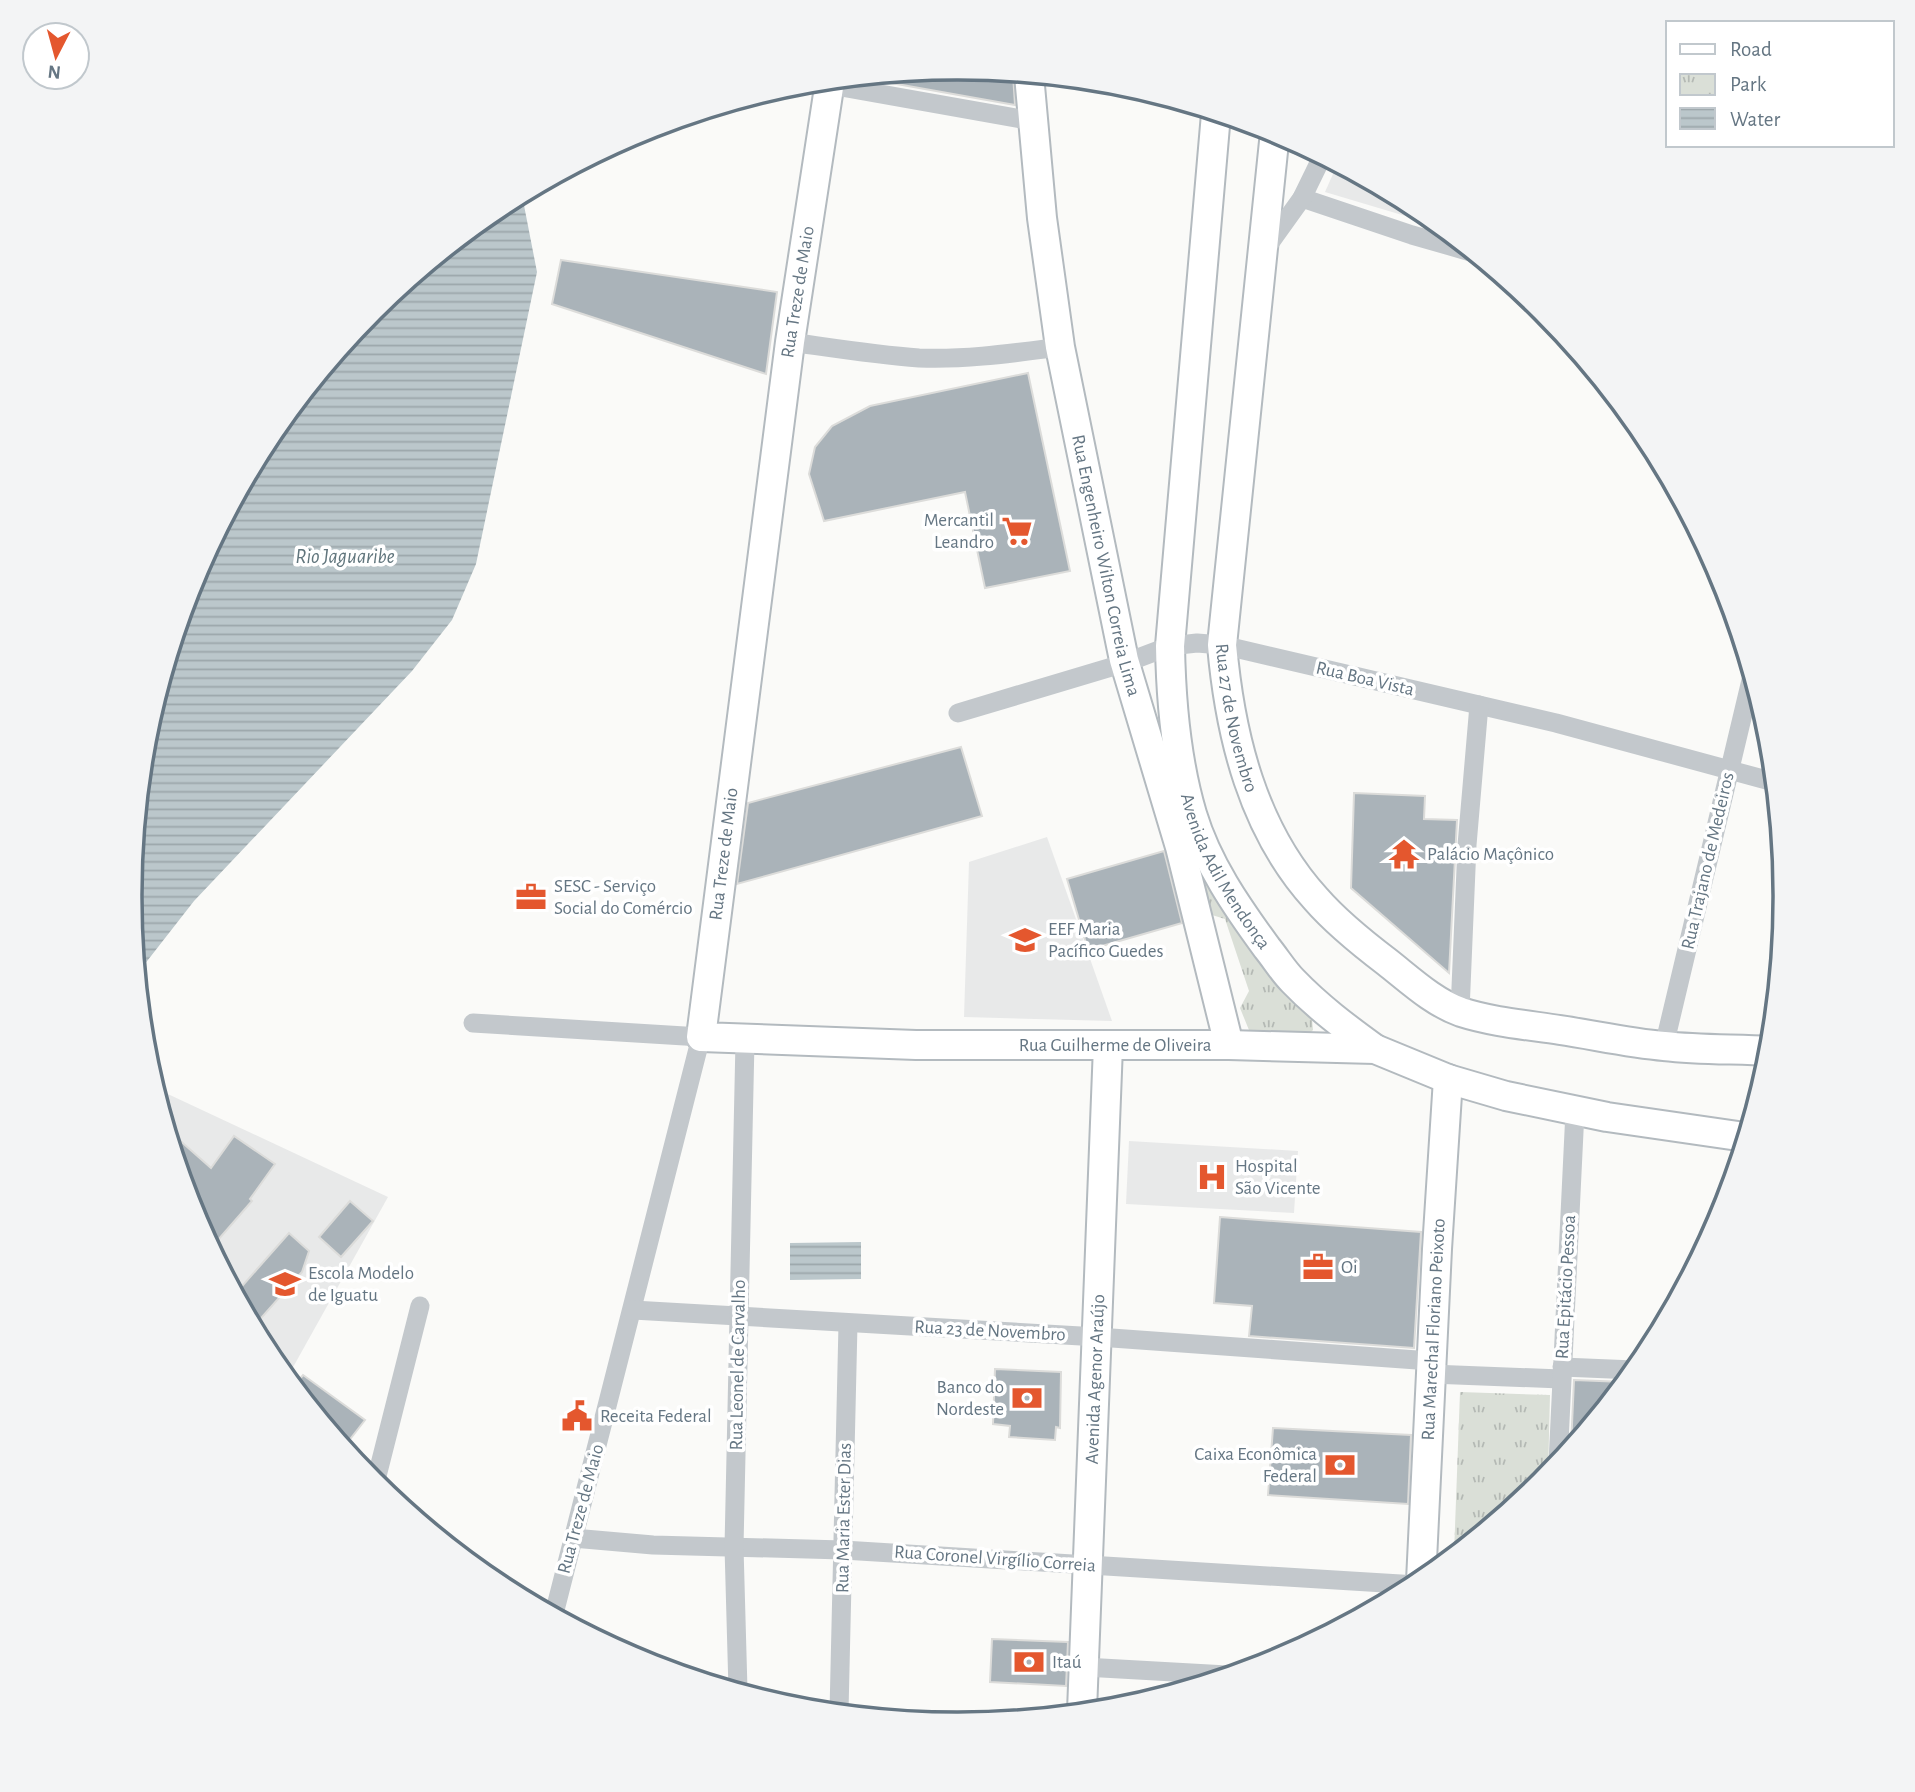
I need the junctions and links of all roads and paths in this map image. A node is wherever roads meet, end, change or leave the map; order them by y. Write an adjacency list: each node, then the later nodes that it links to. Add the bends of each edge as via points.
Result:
1 (1030, 84): 4 (main road, Rua Engenheiro Wilton Correia Lima)
2 (850, 87): 4 (street)
3 (826, 91): 11 (main road, Rua Treze de Maio)
4 (1033, 121): 12 (main road, Rua Engenheiro Wilton Correia Lima)
5 (1215, 123): 14 (main road)
6 (1274, 145): 10 (main road, Rua 27 de Novembro)
7 (1318, 165): 8 (street)
8 (1303, 198): 9 (street); 10 (street)
9 (1450, 246)
10 (1263, 252): 13 (main road, Rua 27 de Novembro)
11 (790, 342): 12 (street, via 921,358); 23 (main road, Rua Treze de Maio)
12 (1060, 347): 15 (main road, Rua Engenheiro Wilton Correia Lima)
13 (1222, 645): 14 (street, Rua Boa Vista); 17 (street, Rua Boa Vista); 21 (main road, Rua 27 de Novembro, via 1234,732 1249,785 1287,860 1315,898 1373,951 1435,999)
14 (1170, 646): 15 (street, Rua Boa Vista); 28 (main road, Avenida Adil Mendonça, via 1171,699 1180,761 1192,815 1212,865 1292,980 1332,1018)
15 (1125, 663): 18 (street, Rua Boa Vista); 25 (main road, Rua Engenheiro Wilton Correia Lima, via 1180,847)
16 (1747, 695): 19 (street, Rua Trajano de Medeiros)
17 (1479, 705): 19 (street, Rua Boa Vista); 21 (street)
18 (958, 713)
19 (1730, 769): 20 (street, Rua Boa Vista); 27 (street, Rua Trajano de Medeiros)
20 (1764, 779)
21 (1460, 1011): 27 (main road, Rua 27 de Novembro)
22 (473, 1023): 23 (street, Rua Guilherme de Oliveira)
23 (701, 1037): 24 (main road, Rua Guilherme de Oliveira); 34 (street, Rua Treze de Maio)
24 (745, 1041): 26 (main road, Rua Guilherme de Oliveira); 35 (street, Rua Leonel de Carvalho)
25 (1229, 1045): 26 (main road, Rua Guilherme de Oliveira); 28 (main road, Rua Guilherme de Oliveira)
26 (1108, 1046): 37 (main road, Avenida Agenor Araújo)
27 (1664, 1046): 29 (main road, Rua 27 de Novembro)
28 (1375, 1049): 30 (main road, Rua Guilherme de Oliveira)
29 (1758, 1050)
30 (1448, 1079): 31 (main road, Rua Guilherme de Oliveira); 38 (main road, Rua Marechal Floriano Peixoto)
31 (1574, 1111): 32 (main road, Rua Guilherme de Oliveira); 40 (street, Rua Epitácio Pessoa)
32 (1737, 1136)
33 (420, 1306): 42 (street)
34 (633, 1310): 35 (street, Rua 23 de Novembro); 43 (street, Rua Treze de Maio)
35 (738, 1316): 36 (street, Rua 23 de Novembro); 44 (street, Rua Leonel de Carvalho)
36 (848, 1324): 37 (street, Rua 23 de Novembro); 45 (street, Rua Maria Ester Dias)
37 (1098, 1337): 38 (street, Rua 23 de Novembro); 47 (main road, Avenida Agenor Araújo)
38 (1431, 1367): 40 (street, Rua 23 de Novembro); 46 (main road, Rua Marechal Floriano Peixoto)
39 (1620, 1371): 40 (street, Rua 23 de Novembro)
40 (1562, 1373): 41 (street, Rua Epitácio Pessoa)
41 (1559, 1447)
42 (378, 1470)
43 (573, 1538): 44 (street, Rua Coronel Virgílio Correia); 49 (street, Rua Treze de Maio)
44 (734, 1547): 45 (street, Rua Coronel Virgílio Correia); 52 (street, Rua Leonel de Carvalho)
45 (843, 1550): 47 (street, Rua Coronel Virgílio Correia); 54 (street, Rua Maria Ester Dias)
46 (1424, 1564)
47 (1089, 1566): 48 (street, Rua Coronel Virgílio Correia); 50 (main road, Avenida Agenor Araújo)
48 (1408, 1576)
49 (556, 1605)
50 (1084, 1667): 51 (street); 53 (main road, Avenida Agenor Araújo)
51 (1202, 1674)
52 (738, 1681)
53 (1082, 1702)
54 (839, 1703)

